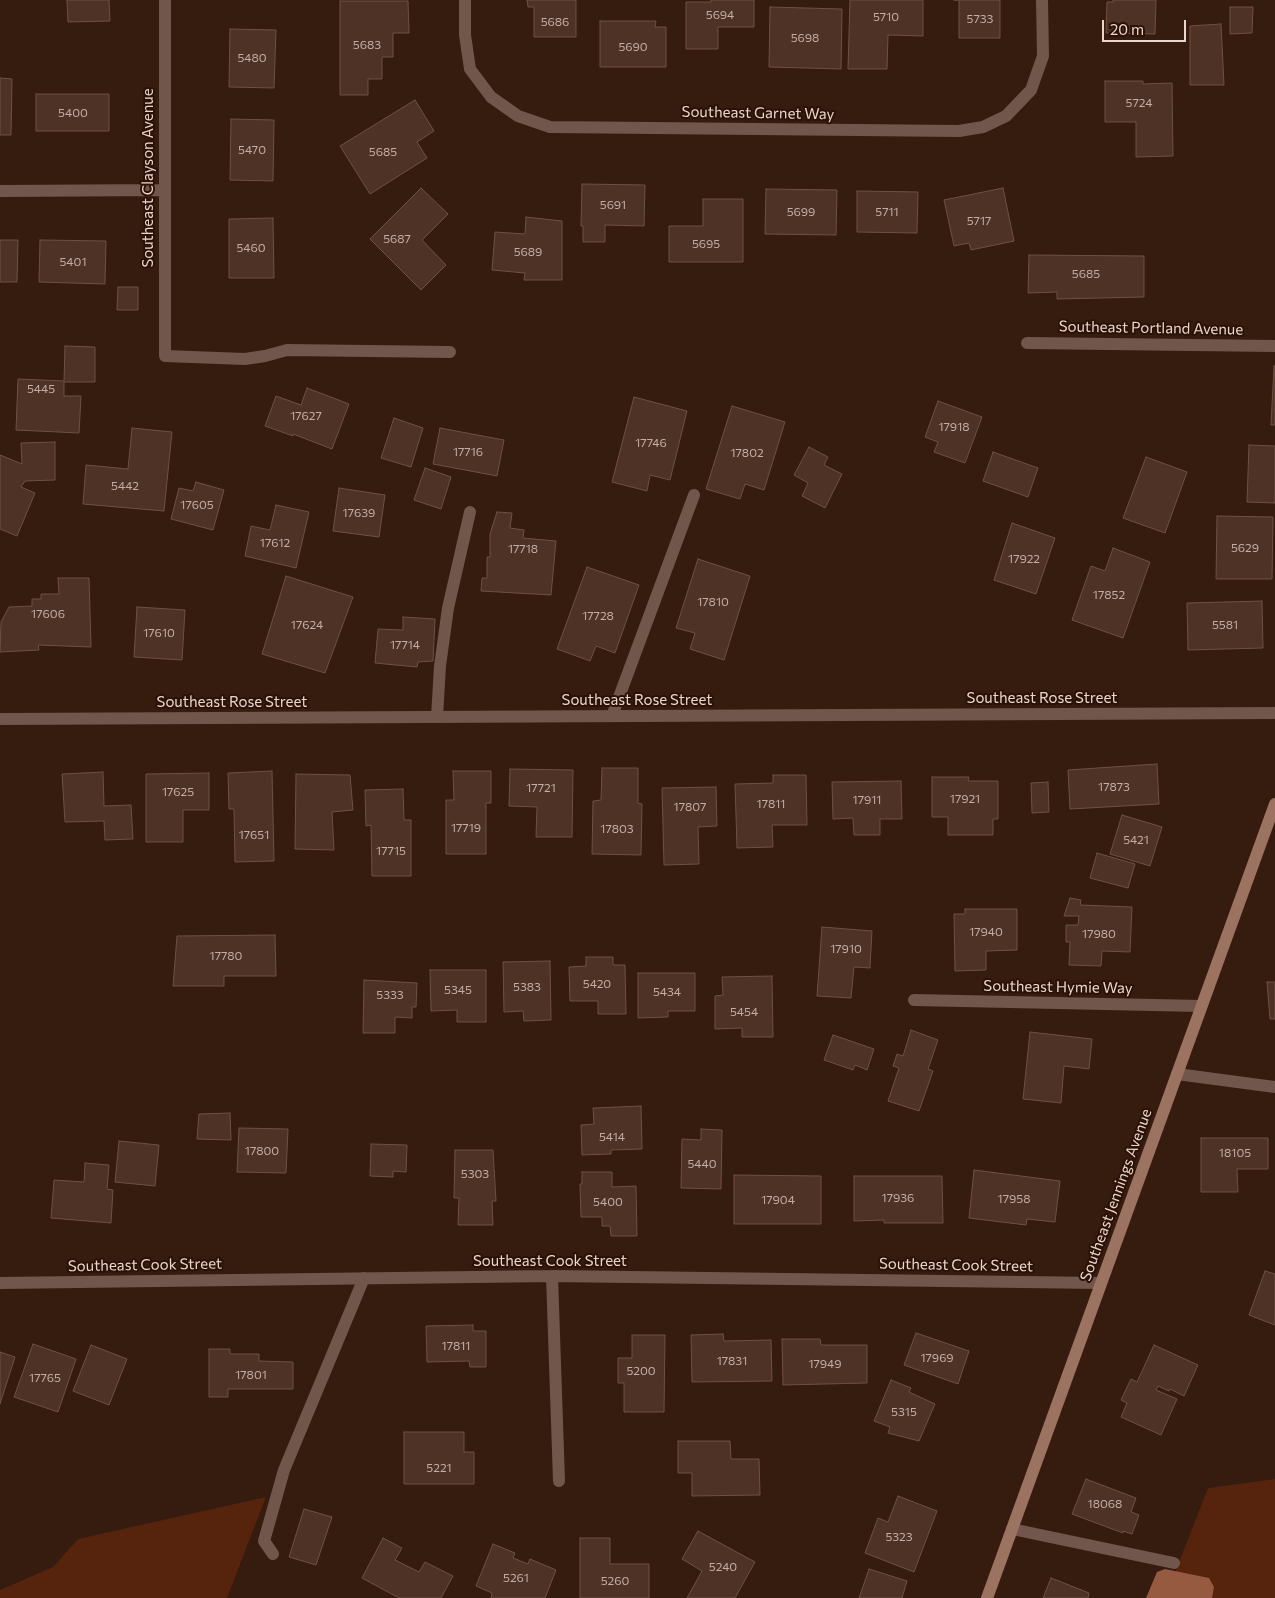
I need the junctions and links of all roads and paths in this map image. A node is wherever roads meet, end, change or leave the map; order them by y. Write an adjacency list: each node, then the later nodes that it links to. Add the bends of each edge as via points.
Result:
1 (165, 0): 4 (street, Southeast Clayson Avenue)
2 (465, 0): 3 (street, Southeast Garnet Way, via 470,70 498,102 518,116 550,127 949,131 983,127 1006,116 1031,90 1043,56)
3 (1042, 0)
4 (164, 190): 5 (street); 8 (street, Southeast Clayson Avenue, via 165,356 245,358 288,350)
5 (0, 191)
6 (1027, 343): 7 (street, Southeast Portland Avenue)
7 (1275, 346)
8 (450, 352)
9 (694, 495): 12 (street)
10 (470, 512): 13 (street, via 448,608)
11 (1275, 713): 12 (street, Southeast Rose Street)
12 (612, 716): 13 (street, Southeast Rose Street)
13 (437, 717): 14 (street, Southeast Rose Street)
14 (0, 719)
15 (1275, 804): 17 (main road, Southeast Jennings Avenue)
16 (914, 1000): 17 (street, Southeast Hymie Way)
17 (1201, 1006): 18 (main road, Southeast Jennings Avenue)
18 (1177, 1074): 19 (street); 23 (main road, Southeast Jennings Avenue)
19 (1275, 1087)
20 (552, 1276): 21 (street, Southeast Cook Street); 23 (street, Southeast Cook Street); 24 (street)
21 (364, 1278): 22 (street, Southeast Cook Street); 26 (street, via 284,1470 264,1541)
22 (0, 1283)
23 (1101, 1283): 25 (main road, Southeast Jennings Avenue)
24 (559, 1481)
25 (1012, 1529): 27 (street); 28 (main road, Southeast Jennings Avenue)
26 (273, 1554)
27 (1174, 1563)
28 (987, 1598)

